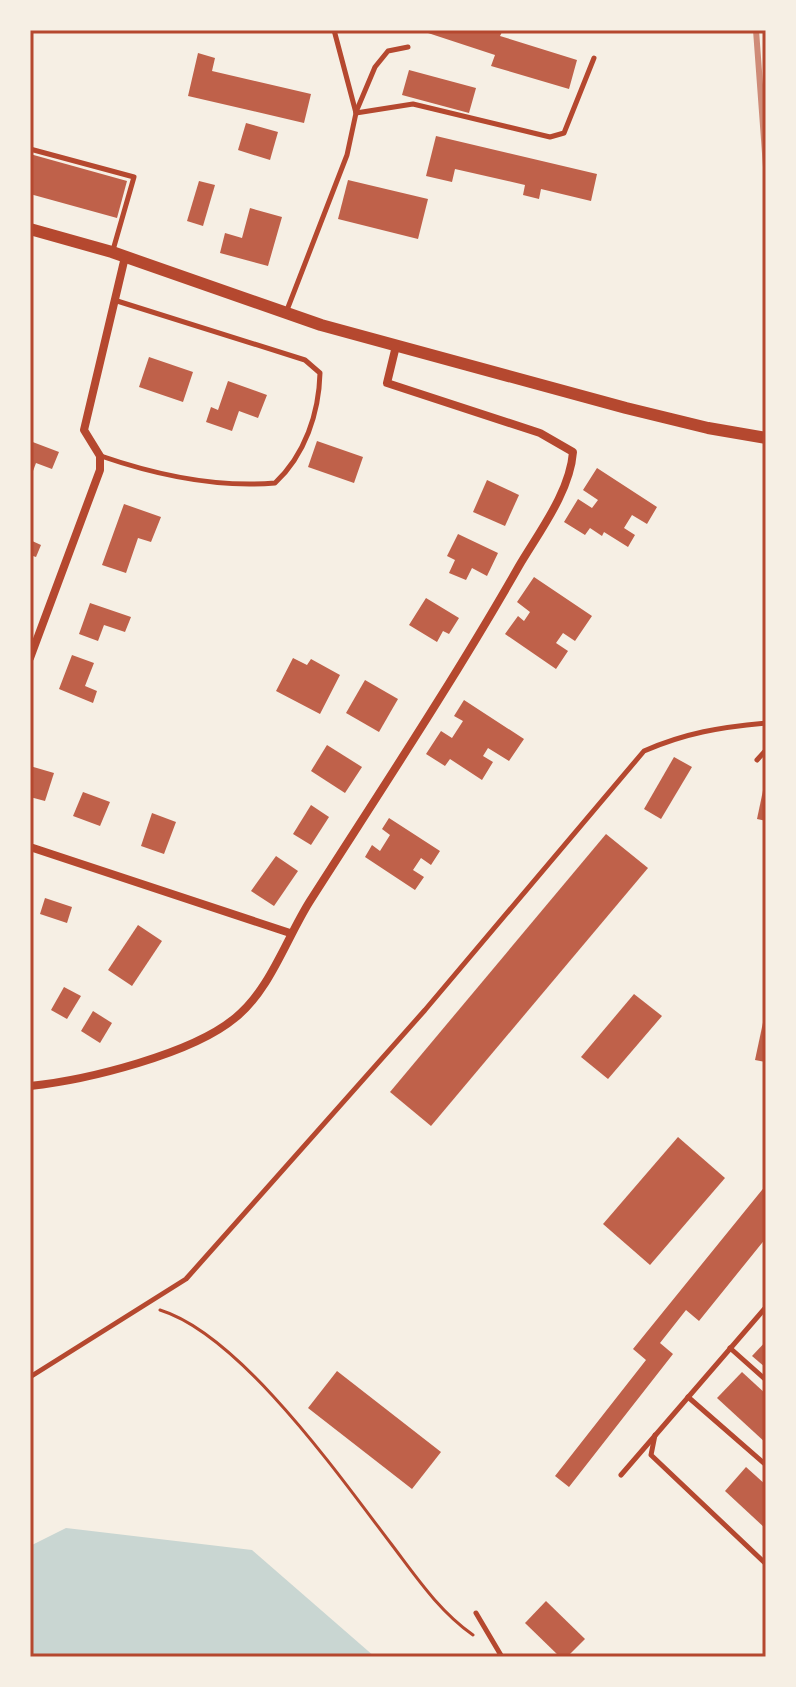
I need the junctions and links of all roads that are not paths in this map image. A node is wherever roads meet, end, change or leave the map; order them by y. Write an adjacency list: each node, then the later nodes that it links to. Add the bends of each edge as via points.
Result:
1 (334, 30): 4 (lane)
2 (408, 47): 4 (lane, via 388,51 375,67)
3 (594, 58): 4 (lane, via 564,133 550,137 413,104)
4 (356, 113): 9 (lane, via 347,155)
5 (30, 149): 7 (lane, via 134,177)
6 (30, 229): 7 (street)
7 (119, 255): 8 (street); 9 (street)
8 (114, 300): 12 (street, via 84,430); 12 (lane, via 305,360 320,373 320,388 303,448 275,483 201,480 144,471)
9 (285, 314): 10 (street)
10 (396, 346): 11 (street, via 667,418); 18 (street, via 387,383 540,433 573,452 572,468 486,625)
11 (766, 438)
12 (100, 456): 13 (street, via 100,470)
13 (30, 658)
14 (766, 723): 22 (lane, via 708,728 644,751 425,1010 186,1279)
15 (766, 750): 16 (lane)
16 (757, 760)
17 (30, 847): 18 (street)
18 (290, 933): 19 (street, via 257,997 205,1040 156,1058)
19 (30, 1086)
20 (766, 1307): 21 (lane)
21 (730, 1348): 23 (lane); 24 (lane)
22 (30, 1377)
23 (766, 1380)
24 (688, 1397): 25 (lane); 26 (lane)
25 (655, 1434): 27 (lane); 28 (lane, via 651,1455)
26 (766, 1465)
27 (621, 1475)
28 (766, 1564)
29 (476, 1613): 30 (lane)
30 (502, 1657)

